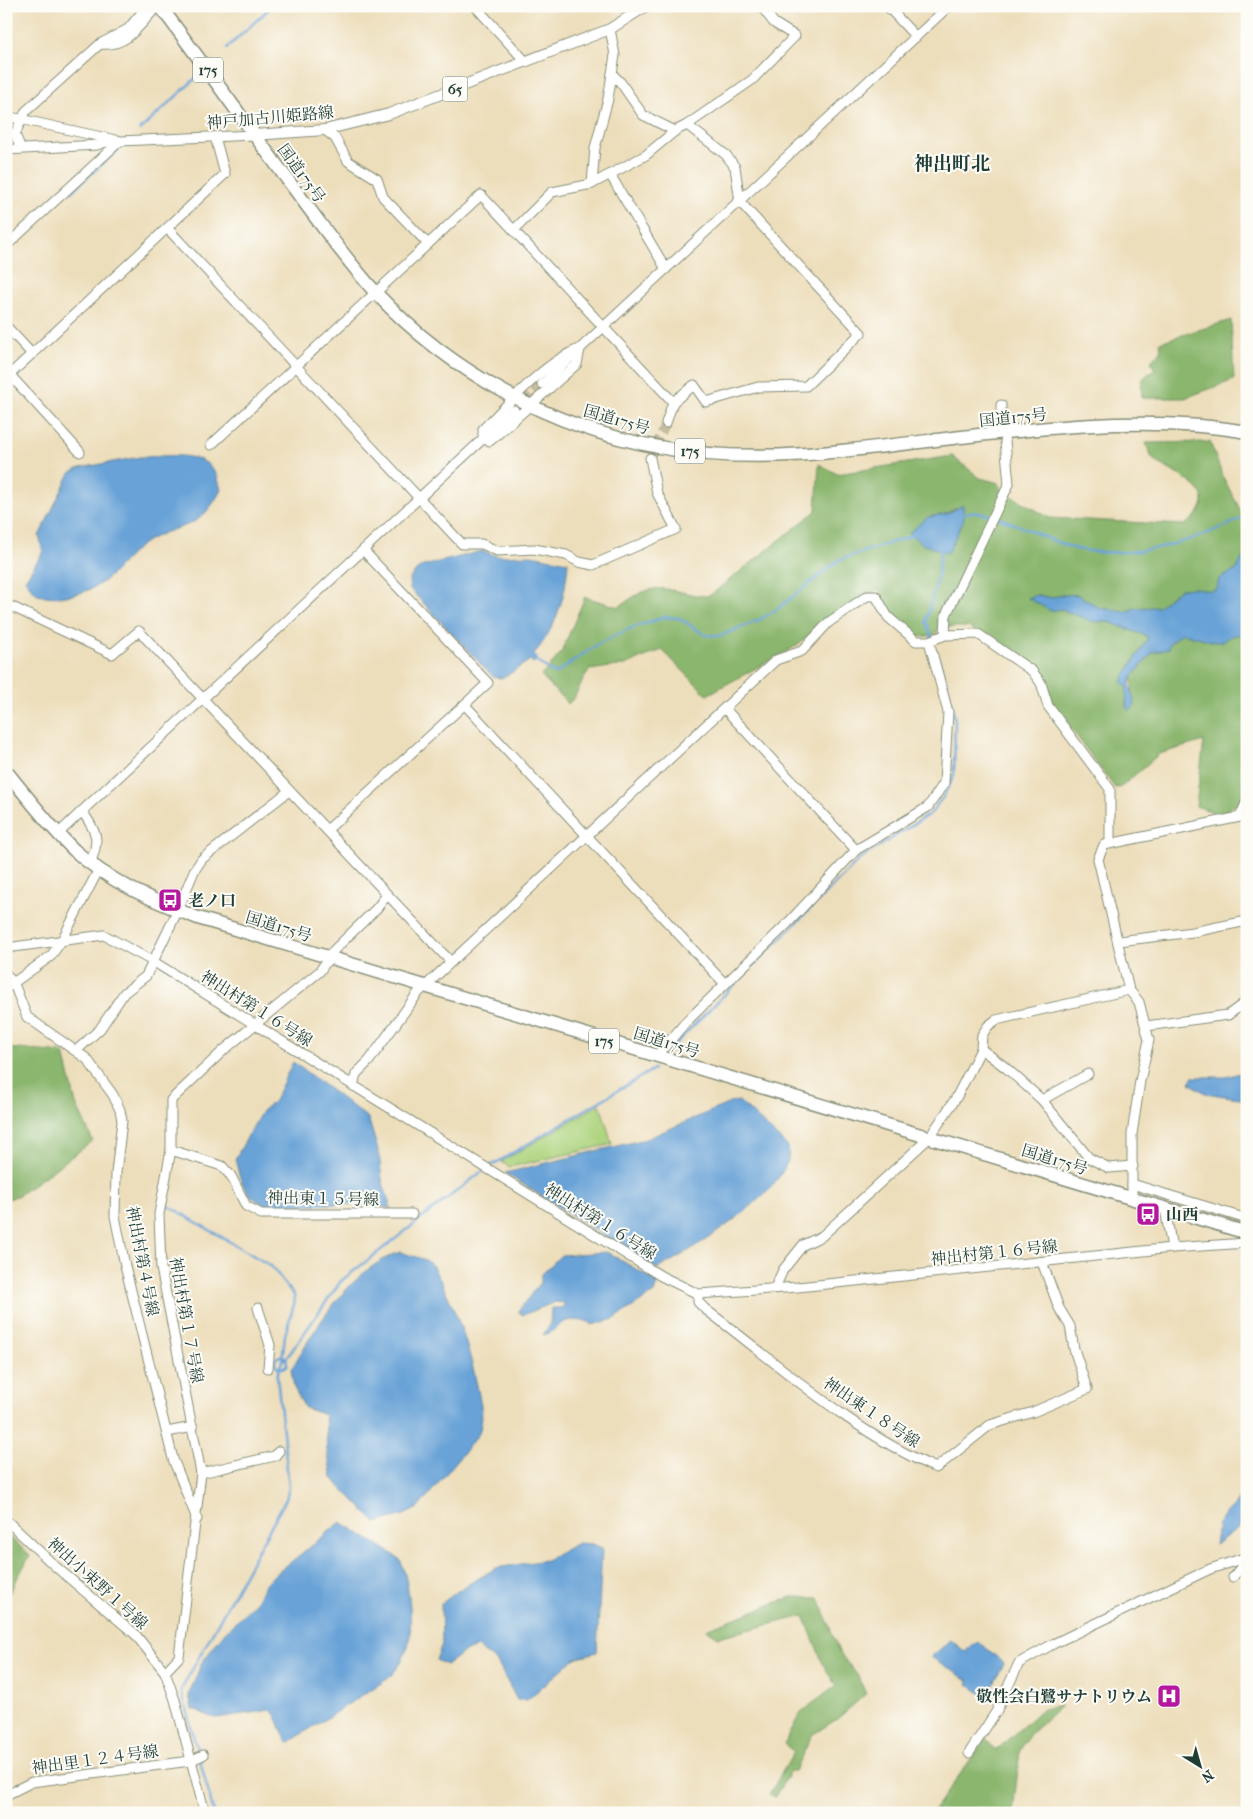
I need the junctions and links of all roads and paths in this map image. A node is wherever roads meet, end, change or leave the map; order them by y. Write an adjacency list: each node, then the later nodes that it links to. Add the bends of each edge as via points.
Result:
1 (475, 6): 9 (street)
2 (646, 6): 7 (main road, 神戸加古川姫路線 / 65)
3 (761, 6): 13 (street, via 774,23 795,36 752,80)
4 (887, 6): 8 (street)
5 (949, 6): 8 (street)
6 (153, 8): 12 (street, via 128,29 100,44); 17 (highway, 国道175号 / 175)
7 (610, 28): 9 (main road, 神戸加古川姫路線 / 65); 10 (street, via 614,55)
8 (916, 37): 24 (street)
9 (526, 62): 14 (main road, 神戸加古川姫路線 / 65, via 389,114)
10 (612, 74): 15 (street, via 643,115); 23 (street, via 595,148)
11 (6, 116): 12 (street, 神戸加古川姫路線)
12 (21, 119): 16 (street); 19 (street, 神戸加古川姫路線)
13 (687, 125): 15 (street); 24 (street, via 726,155 735,167)
14 (325, 130): 17 (main road, 神戸加古川姫路線 / 65); 27 (street, via 335,138 348,160 377,178 383,197)
15 (675, 131): 22 (street, via 646,155)
16 (15, 134): 20 (street); 21 (street)
17 (254, 135): 18 (street, 神戸加古川姫路線); 30 (highway, 国道175号 / 175, via 329,236)
18 (215, 137): 19 (street, 神戸加古川姫路線); 25 (street, via 225,174)
19 (117, 141): 21 (street, 神戸加古川姫路線); 28 (street)
20 (6, 149): 21 (street, 神戸加古川姫路線)
21 (21, 149)
22 (611, 176): 23 (street); 29 (street)
23 (592, 184): 26 (street, via 552,192)
24 (740, 202): 29 (street); 39 (street, via 861,333 806,386 758,386 706,402 694,385)
25 (168, 229): 34 (street); 35 (street)
26 (514, 230): 27 (street, via 481,195); 32 (street)
27 (428, 244): 30 (street)
28 (6, 246)
29 (666, 269): 32 (street)
30 (376, 292): 35 (street); 38 (highway, 国道175号 / 175, via 436,349)
31 (6, 326): 34 (street)
32 (604, 326): 33 (street); 39 (street)
33 (580, 349): 37 (street); 38 (street, via 567,352); 40 (street, via 577,364)
34 (32, 354): 36 (street)
35 (297, 366): 46 (street); 49 (street)
36 (8, 376): 47 (street)
37 (542, 384)
38 (515, 397): 40 (highway, 国道175号 / 175); 44 (street, via 483,430)
39 (673, 402): 42 (street)
40 (530, 406): 43 (highway, 国道175号 / 175, via 620,439 662,448 713,453 839,451 1060,428 1161,424); 44 (street, via 490,441)
41 (514, 410): 44 (street)
42 (666, 423)
43 (1247, 432)
44 (483, 439): 49 (street)
45 (1005, 441): 52 (street, via 1009,484 946,615)
46 (211, 444)
47 (80, 452)
48 (650, 458): 49 (street, via 657,493 676,529 592,565 566,555 534,549 498,551 482,544 462,544)
49 (419, 498): 50 (street)
50 (363, 550): 54 (street); 55 (street, via 488,683)
51 (6, 604): 54 (street, via 112,654 139,631)
52 (945, 634): 53 (street); 64 (street, via 978,634 1032,671 1042,683 1048,706 1110,789)
53 (929, 641): 56 (street, via 916,641 888,617 876,596 867,596 829,622 802,651 776,660); 65 (street, via 948,712 944,783 928,807)
54 (203, 699): 58 (street); 60 (street)
55 (465, 704): 61 (street); 63 (street)
56 (725, 709): 63 (street); 65 (street)
57 (6, 772): 62 (highway, 国道175号 / 175)
58 (289, 791): 61 (street); 68 (street, via 202,859)
59 (1247, 801): 64 (street, via 1240,817)
60 (82, 812): 62 (street); 66 (street, via 96,830)
61 (327, 830): 67 (street)
62 (58, 834): 66 (highway, 国道175号 / 175)
63 (588, 837): 75 (street); 77 (street)
64 (1110, 844): 71 (street, via 1104,845 1098,859)
65 (856, 850): 77 (street)
66 (95, 866): 68 (highway, 国道175号 / 175, via 149,898); 70 (street)
67 (387, 895): 73 (street, 神出村第１７号線); 75 (street)
68 (178, 910): 73 (highway, 国道175号 / 175); 74 (street)
69 (1247, 921): 71 (street)
70 (62, 940): 72 (street, 神出村第１６号線); 74 (street, 神出村第１６号線, via 104,935); 78 (street, via 51,956)
71 (1119, 942): 80 (street)
72 (6, 948)
73 (328, 958): 79 (highway, 国道175号 / 175); 82 (street, 神出村第１７号線, via 320,971)
74 (154, 962): 82 (street, 神出村第１６号線); 85 (street, via 146,976 124,993 100,1029)
75 (451, 962): 79 (street)
76 (6, 974): 78 (street, 神出村第４号線)
77 (725, 984): 86 (street)
78 (10, 986): 85 (street, 神出村第４号線, via 27,1017)
79 (426, 986): 86 (highway, 国道175号 / 175); 88 (street, via 356,1074)
80 (1129, 990): 83 (street, via 1139,1002); 84 (street, via 996,1020 982,1035)
81 (1247, 1000): 83 (street, via 1228,1015)
82 (256, 1025): 88 (street, 神出村第１６号線); 91 (street, 神出村第１７号線, via 171,1100)
83 (1146, 1026): 92 (street, via 1150,1040 1132,1134)
84 (981, 1049): 89 (street); 90 (street, via 956,1098)
85 (76, 1050): 107 (street, 神出村第４号線, via 87,1059 120,1110 122,1121 115,1216)
86 (657, 1056): 90 (highway, 国道175号 / 175)
87 (1088, 1074): 89 (street)
88 (353, 1086): 103 (street, 神出村第１６号線, via 661,1276)
89 (1042, 1100): 92 (street, via 1089,1158 1109,1168)
90 (929, 1138): 94 (highway, 国道175号 / 175); 102 (street, via 822,1236 803,1245 783,1270)
91 (171, 1150): 96 (street, 神出東１５号線, via 222,1166 231,1176 246,1206 261,1214); 106 (street, 神出村第１７号線, via 159,1214 161,1268)
92 (1133, 1166): 93 (street)
93 (1132, 1184): 94 (street); 97 (street)
94 (1132, 1199): 95 (highway, 国道175号 / 175)
95 (1165, 1209): 98 (highway, 国道175号 / 175); 100 (street)
96 (412, 1214)
97 (1247, 1219)
98 (1247, 1233)
99 (1247, 1243): 100 (street, 神出村第１６号線)
100 (1172, 1248): 101 (street, 神出村第１６号線)
101 (1042, 1262): 102 (street, 神出村第１６号線); 103 (street, 神出東１８号線, via 1059,1308 1070,1326 1087,1389 1033,1412 990,1425 936,1468 906,1455 838,1410 705,1309 698,1302)
102 (775, 1288): 103 (street, 神出村第１６号線)
103 (698, 1294)
104 (258, 1308): 105 (street, via 270,1345)
105 (268, 1368)
106 (193, 1427): 107 (street); 109 (street, 神出村第１７号線)
107 (167, 1432): 110 (street, 神出村第４号線, via 173,1459)
108 (279, 1451): 109 (street, via 275,1456)
109 (201, 1473): 110 (street, 神出村第１７号線)
110 (197, 1519): 114 (street, 神出村第１７号線, via 179,1657)
111 (6, 1520): 114 (street, 神出小束野１号線, via 135,1634)
112 (1247, 1559): 113 (street); 115 (street, via 1210,1569 1019,1663 996,1712)
113 (1233, 1577)
114 (165, 1672): 117 (street)
115 (969, 1753)
116 (203, 1755): 117 (street, 神出里１２４号線)
117 (190, 1760): 118 (street, 神出里１２４号線, via 32,1782); 119 (street)
118 (6, 1794)
119 (204, 1813)

